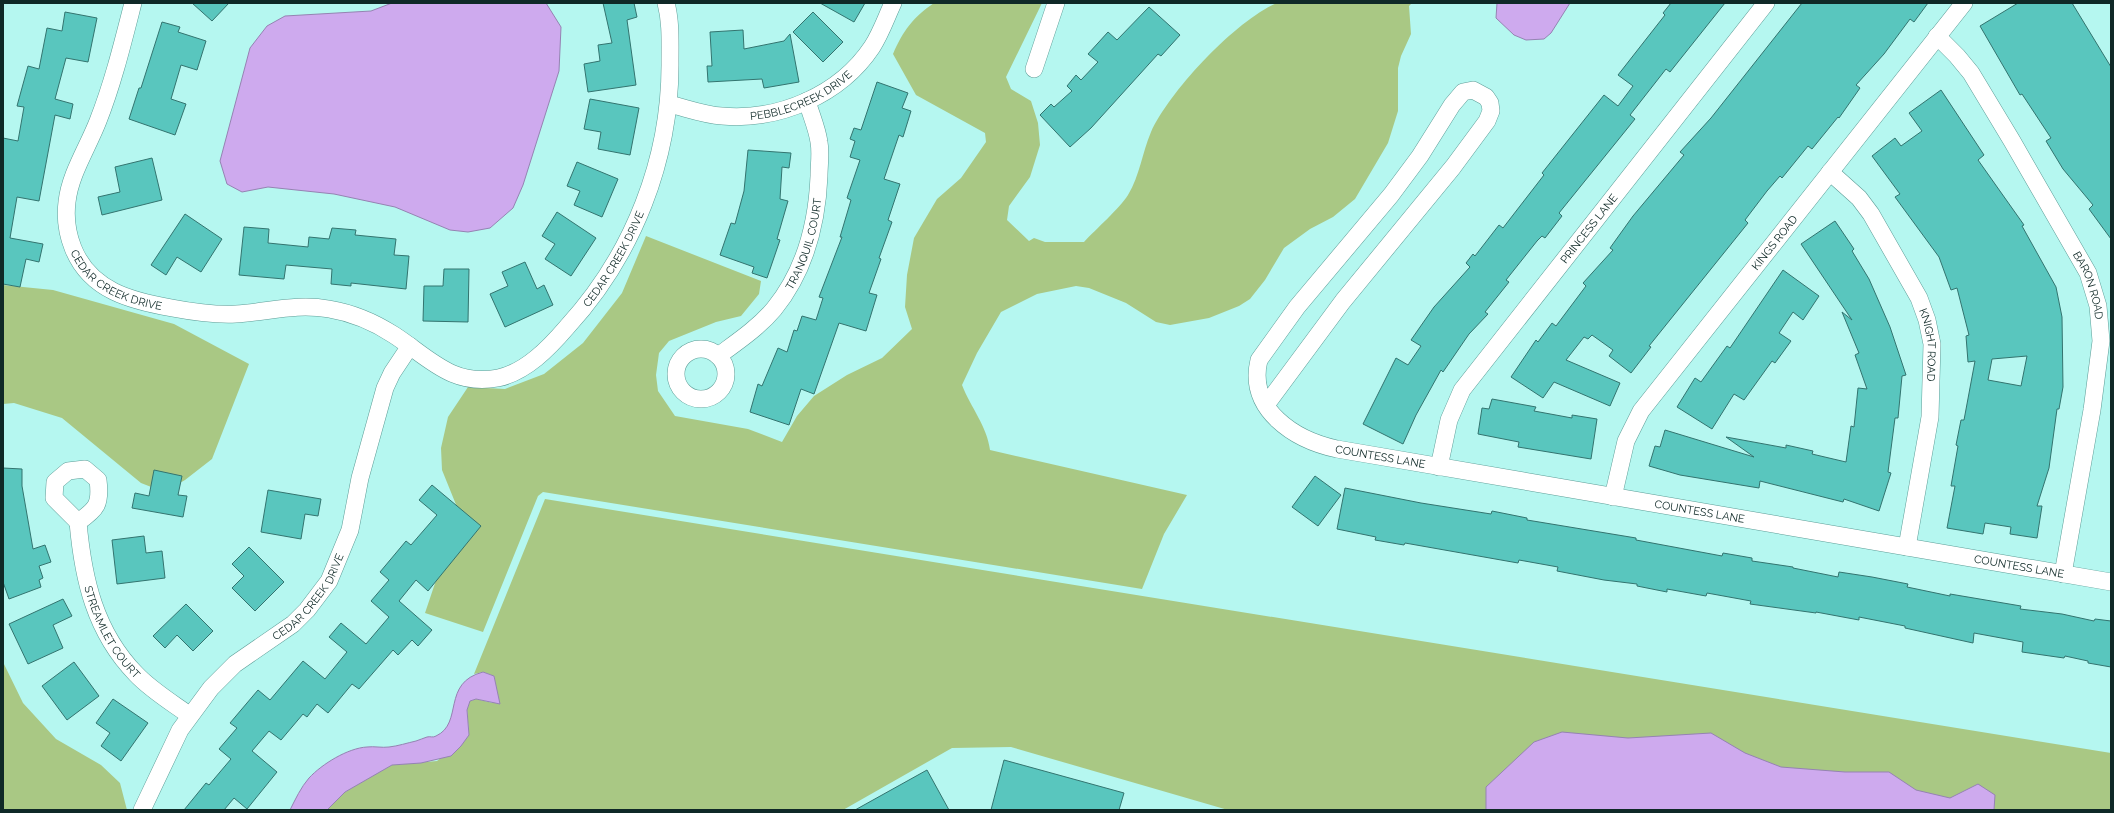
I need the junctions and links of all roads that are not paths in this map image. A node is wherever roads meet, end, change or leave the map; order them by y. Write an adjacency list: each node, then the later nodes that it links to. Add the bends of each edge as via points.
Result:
1 (133, 3): 12 (street, CEDAR CREEK DRIVE, via 99,117 67,200 68,235 83,268 96,282 127,299 219,314 238,314 292,306 326,308 362,318)
2 (666, 3): 10 (street, CEDAR CREEK DRIVE, via 670,30)
3 (892, 3): 9 (street, PEBBLECREEK DRIVE, via 880,33 863,58 832,87)
4 (1056, 3): 8 (street)
5 (1766, 3): 15 (street, PRINCESS LANE, via 1462,390 1449,420)
6 (1964, 3): 7 (street, KINGS ROAD)
7 (1937, 36): 11 (street, KINGS ROAD); 19 (street, BARON ROAD, via 1971,73 2088,273 2098,306 2101,341 2094,395)
8 (1034, 70)
9 (807, 101): 10 (street, PEBBLECREEK DRIVE, via 763,116 721,116); 13 (street, TRANQUIL COURT, via 819,143 820,163 810,240 801,266 791,286 773,310 755,328)
10 (669, 104): 12 (street, CEDAR CREEK DRIVE, via 655,173 637,222 621,254 582,312 545,351 516,371 500,378 483,380 449,373)
11 (1830, 172): 16 (street, KINGS ROAD, via 1641,411 1626,441); 18 (street, KNIGHT ROAD, via 1859,198 1871,214 1919,298 1932,344 1930,417)
12 (410, 346): 21 (street, CEDAR CREEK DRIVE, via 385,388 360,478 350,530 329,581 293,624 235,664)
13 (718, 356)
14 (1266, 405): 14 (street, COUNTESS LANE, via 1258,386 1256,370 1265,349 1297,307 1392,195 1463,92 1473,90 1486,97 1491,111 1487,122 1342,301); 15 (street, COUNTESS LANE, via 1276,420 1308,441 1330,448)
15 (1439, 466): 16 (street, COUNTESS LANE)
16 (1613, 497): 18 (street, COUNTESS LANE)
17 (78, 522): 21 (street, STREAMLET COURT, via 84,574 100,620 113,644 136,674)
18 (1907, 547): 19 (street, COUNTESS LANE)
19 (2063, 574): 20 (street, COUNTESS LANE)
20 (2111, 582)
21 (189, 715): 22 (street, CEDAR CREEK DRIVE)
22 (142, 810)

